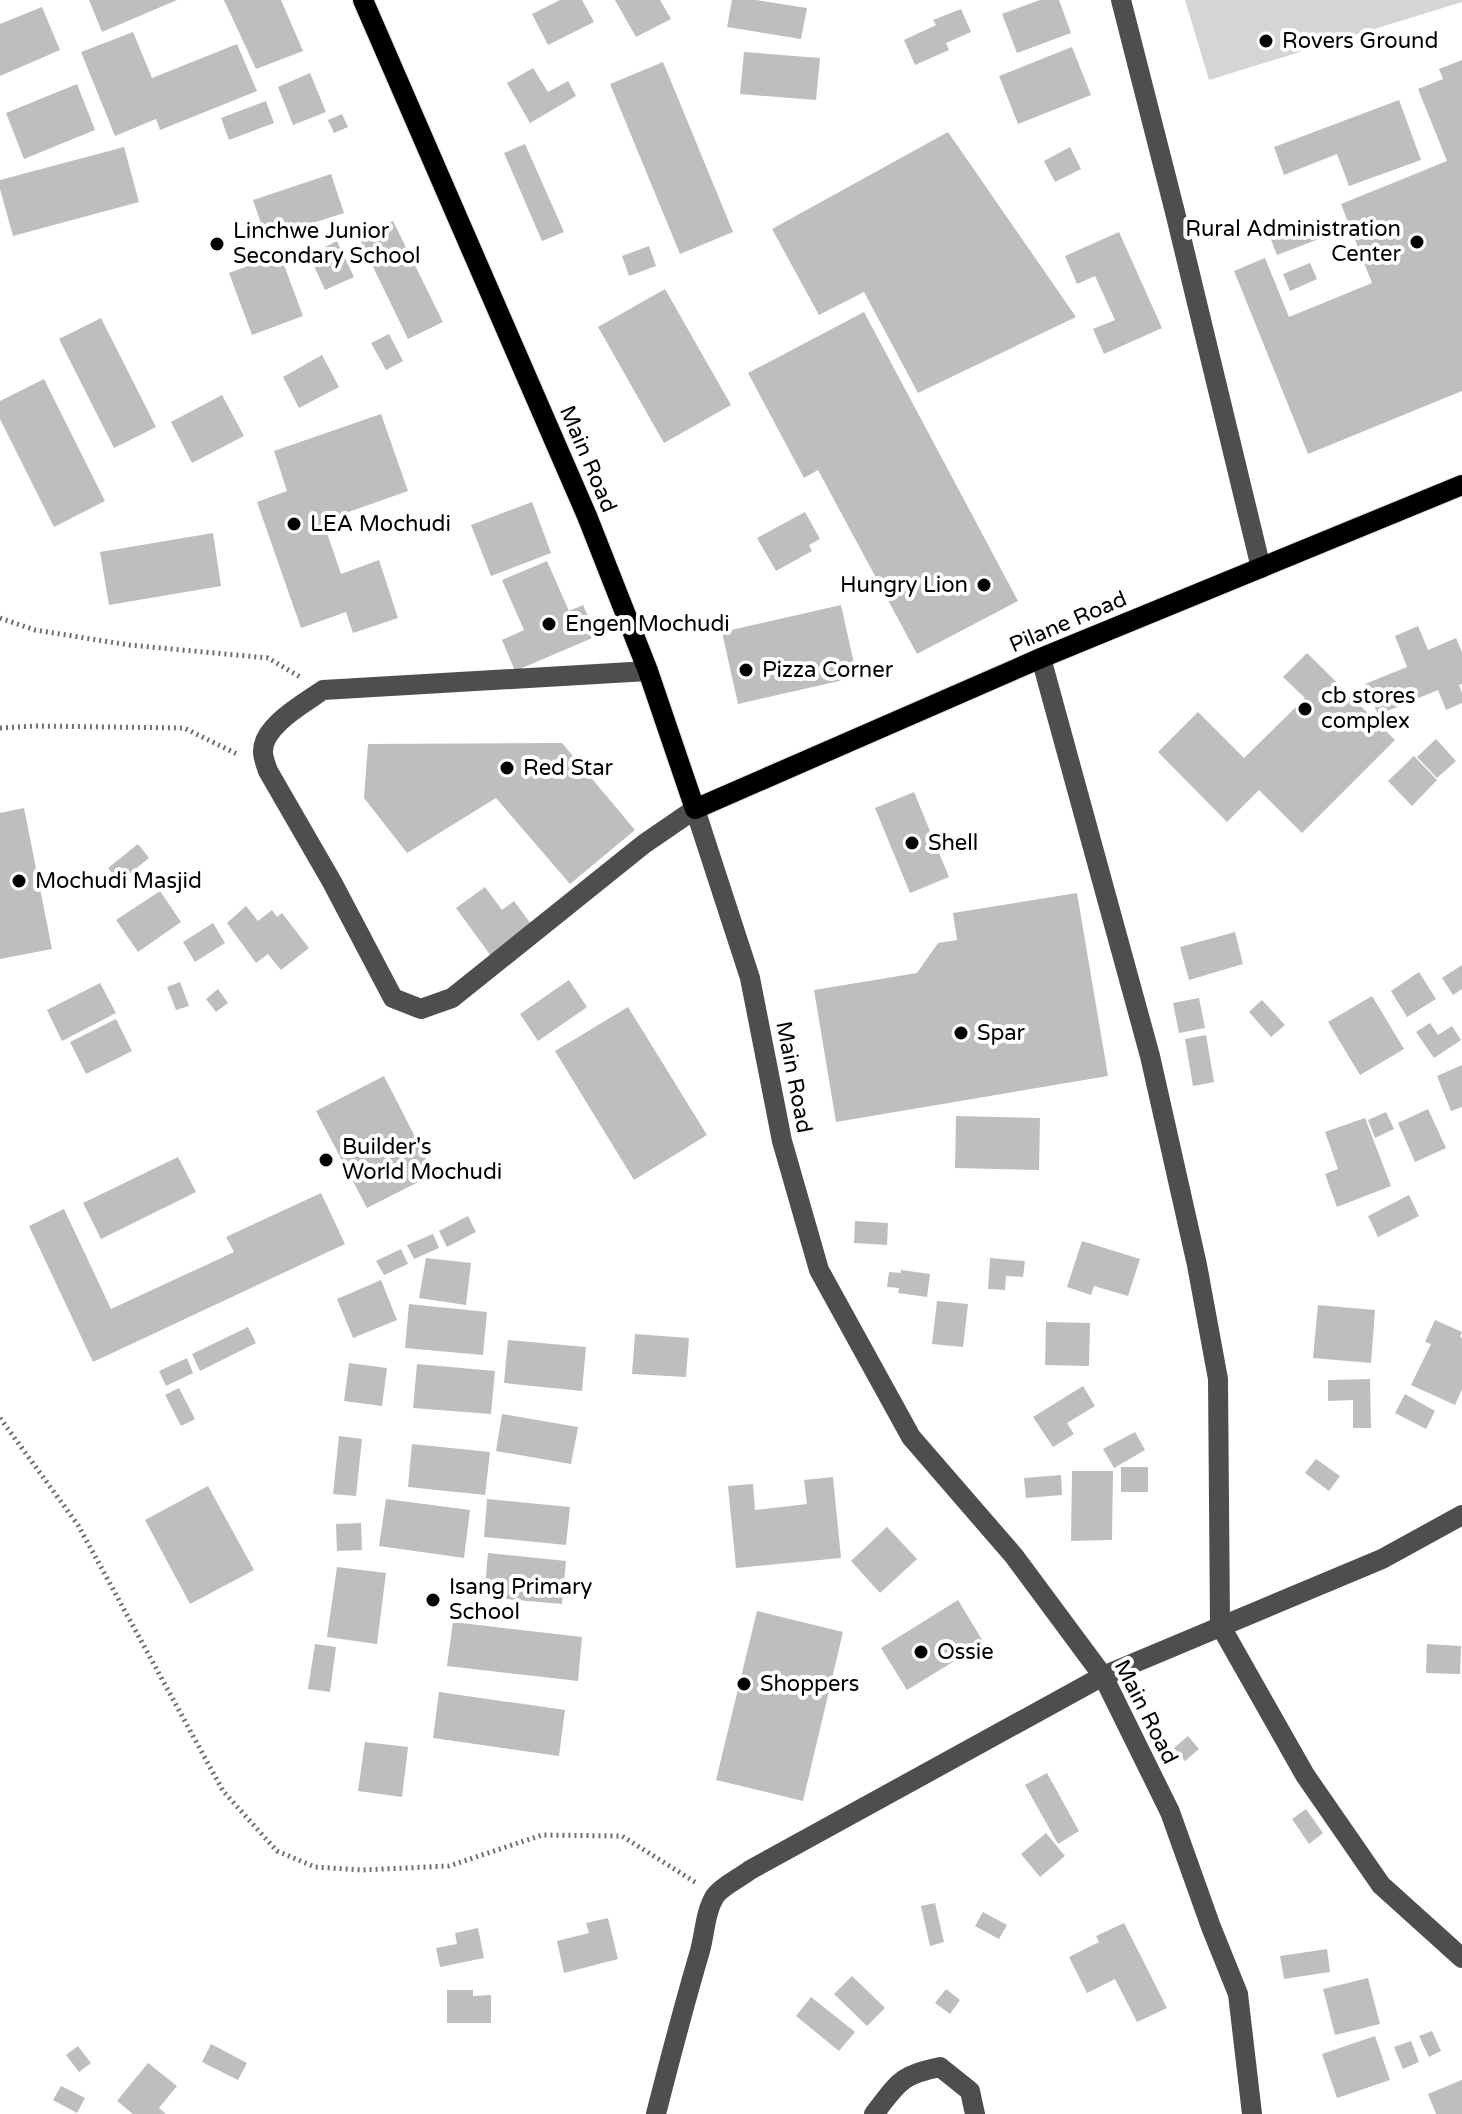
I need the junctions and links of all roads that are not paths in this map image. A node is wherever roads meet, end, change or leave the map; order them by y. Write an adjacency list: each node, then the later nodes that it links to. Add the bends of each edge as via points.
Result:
1 (363, 0): 6 (main road, Main Road, via 587,516)
2 (1121, 0): 4 (street)
3 (1462, 485): 4 (main road, Pilane Road)
4 (1261, 568): 5 (main road, Pilane Road)
5 (1041, 658): 7 (main road, Pilane Road); 9 (street, via 1150,1056 1197,1265 1218,1379)
6 (648, 671): 7 (main road, Main Road); 7 (street, via 323,690 266,737 263,751 268,771 393,998 421,1009 452,998)
7 (695, 809): 10 (street, Main Road, via 750,978 782,1141 819,1270 911,1437 1014,1556)
8 (1462, 1515): 9 (street, via 1382,1559)
9 (1220, 1625): 10 (street); 11 (street, via 1305,1775 1381,1885)
10 (1103, 1676): 12 (street, via 750,1870 716,1895); 15 (street, Main Road, via 1170,1812 1238,1994)
11 (1462, 1958)
12 (656, 2114)
13 (874, 2114): 14 (street, via 899,2082 940,2067 970,2091)
14 (975, 2114)
15 (1252, 2114)

